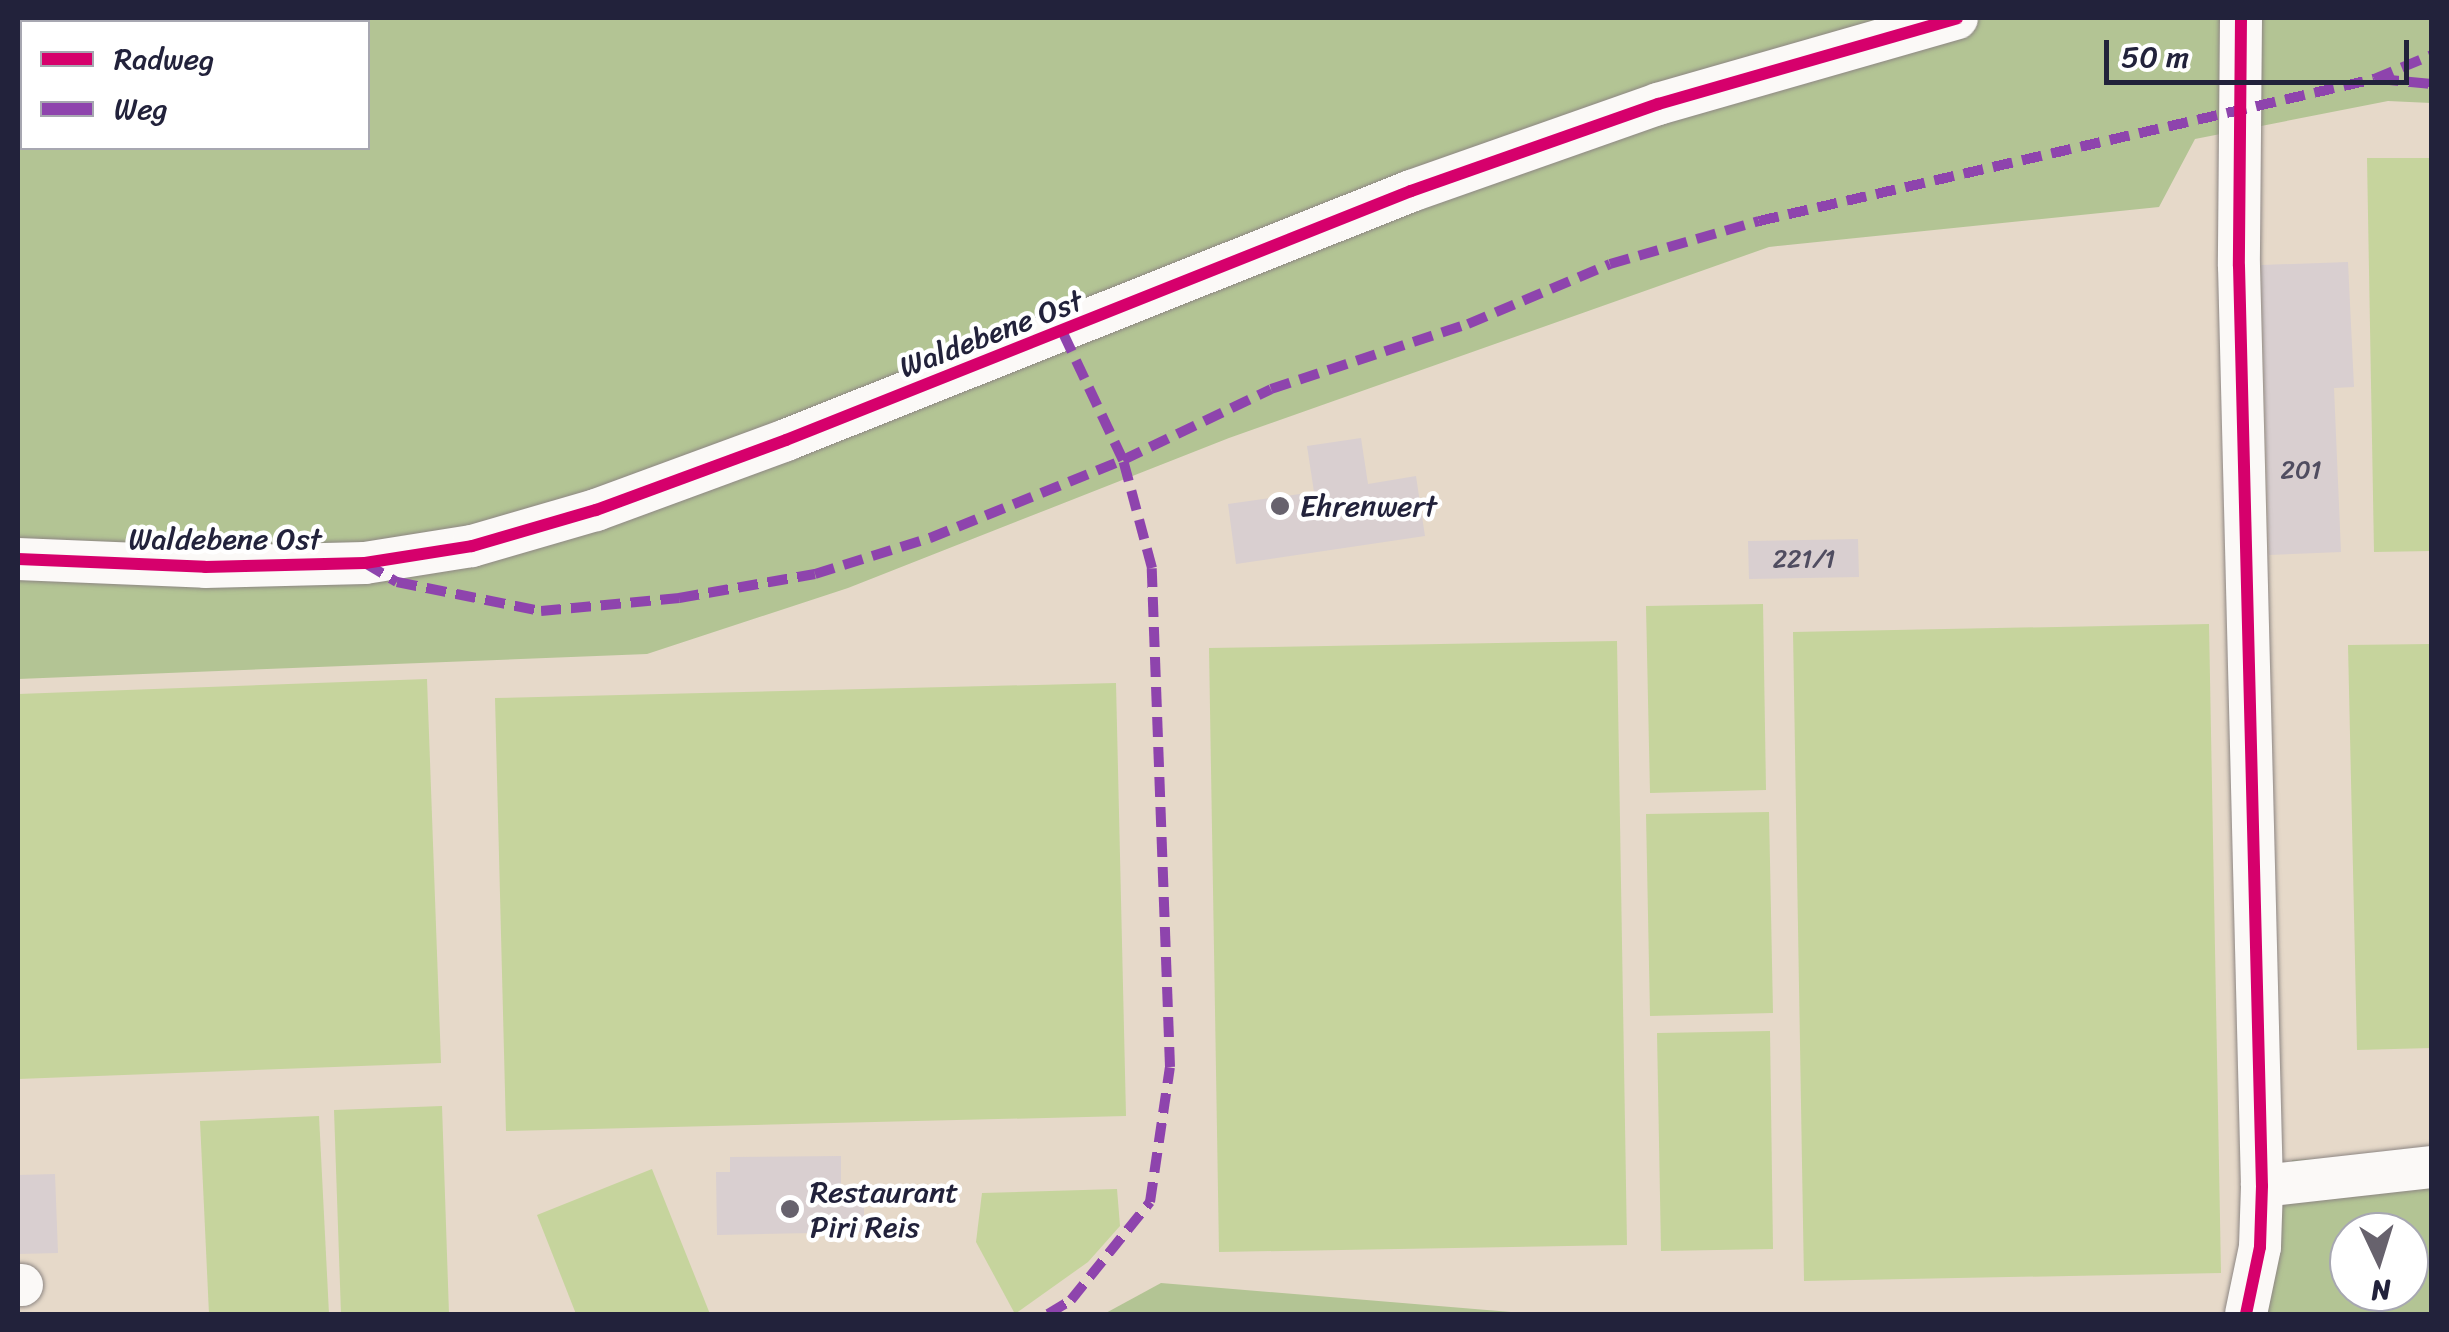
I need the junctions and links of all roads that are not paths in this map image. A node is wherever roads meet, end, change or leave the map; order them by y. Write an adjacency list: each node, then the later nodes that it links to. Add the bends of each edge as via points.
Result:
1 (1957, 18): 3 (street, Waldebene Ost, via 1658,104 1410,190 805,433 596,510 472,546 365,564 205,567)
2 (2242, 18): 5 (street, via 2240,285)
3 (18, 559)
4 (2432, 1167): 5 (street)
5 (2262, 1186): 6 (street, via 2260,1247)
6 (2246, 1314)

